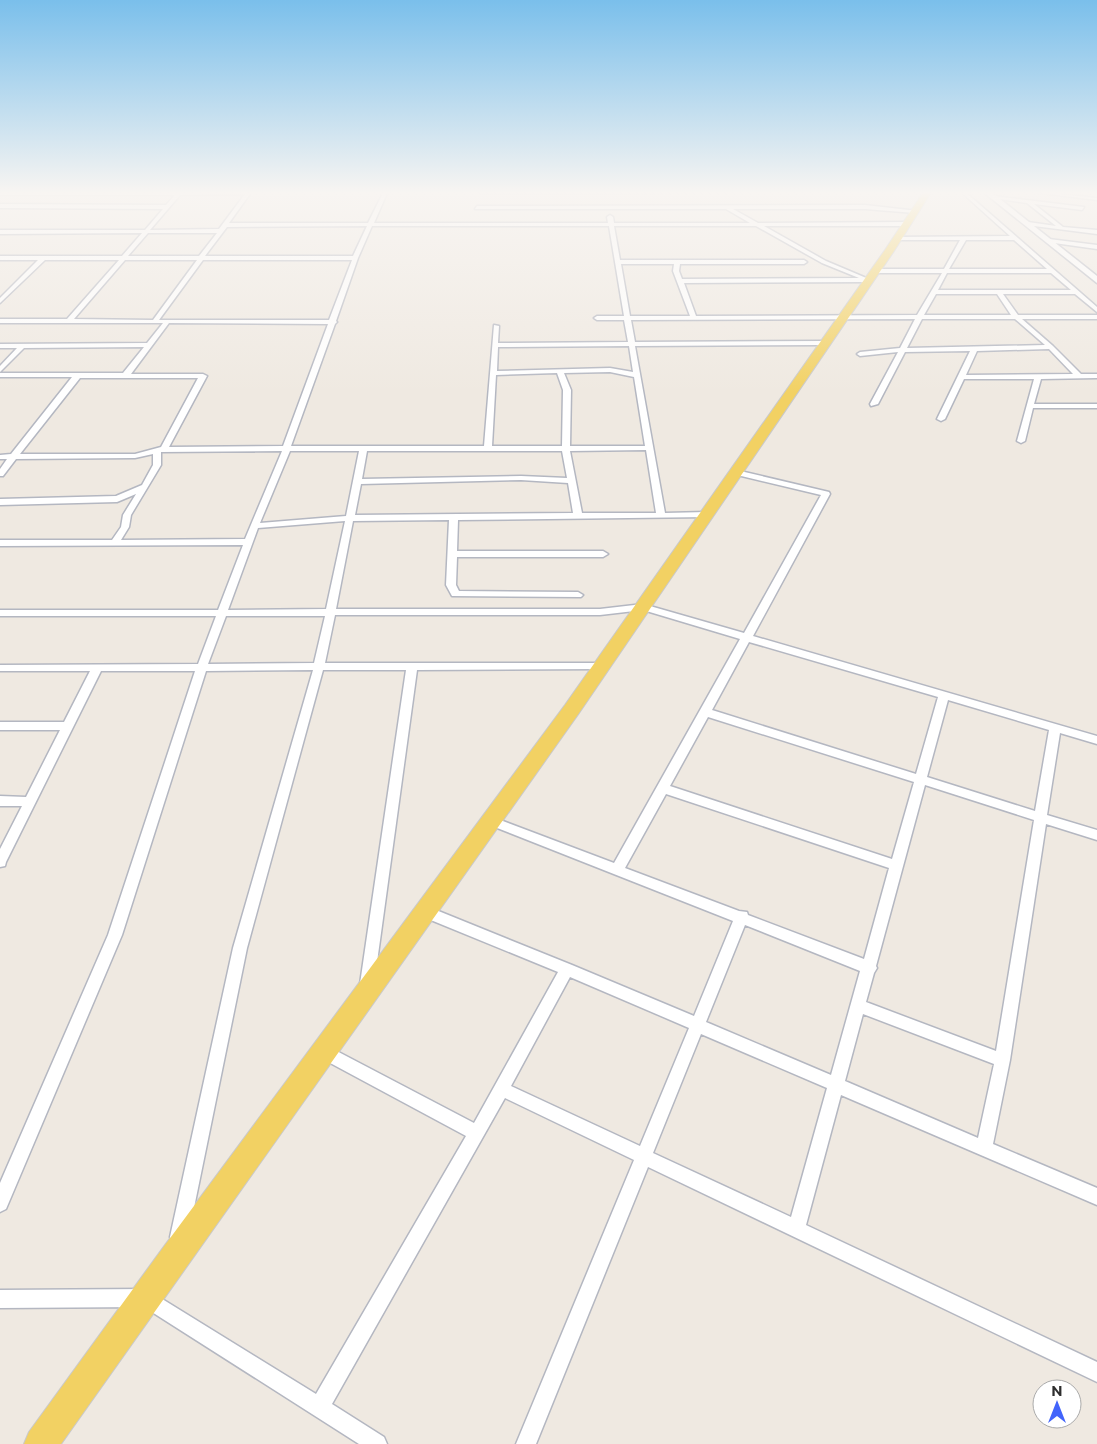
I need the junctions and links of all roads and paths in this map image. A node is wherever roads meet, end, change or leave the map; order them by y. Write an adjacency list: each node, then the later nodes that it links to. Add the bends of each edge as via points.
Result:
1 (43, 258): 22 (street)
2 (125, 258): 32 (street)
3 (201, 258): 33 (street)
4 (355, 258): 35 (street)
5 (617, 258): 11 (street)
6 (818, 258): 16 (street)
7 (884, 258): 16 (main road)
8 (953, 258): 15 (street)
9 (1038, 258): 14 (street)
10 (1070, 258): 17 (street)
11 (618, 262): 12 (street); 27 (street)
12 (676, 262): 13 (street); 18 (street)
13 (804, 262)
14 (1051, 270): 15 (street); 21 (street)
15 (947, 271): 16 (street); 19 (street)
16 (872, 276): 18 (street); 29 (main road)
17 (1097, 280)
18 (680, 281): 28 (street)
19 (934, 292): 20 (street); 30 (street)
20 (999, 292): 21 (street); 24 (street)
21 (1076, 292): 23 (street)
22 (0, 301)
23 (1097, 310)
24 (1015, 316): 25 (street); 30 (street); 43 (street)
25 (1097, 317)
26 (597, 318): 27 (street)
27 (627, 318): 28 (street); 38 (street)
28 (694, 318): 29 (street)
29 (842, 318): 30 (street); 37 (main road)
30 (919, 318): 45 (street)
31 (0, 321): 32 (street)
32 (68, 322): 33 (street)
33 (154, 322): 34 (street)
34 (167, 322): 35 (street); 39 (street)
35 (334, 322): 70 (street)
36 (496, 326): 42 (street)
37 (825, 343): 38 (street); 73 (main road)
38 (632, 344): 42 (street); 47 (street)
39 (149, 345): 41 (street); 55 (street)
40 (0, 346): 41 (street)
41 (22, 346): 48 (street)
42 (495, 346): 51 (street)
43 (1051, 347): 44 (street); 57 (street)
44 (974, 348): 45 (street); 59 (street)
45 (902, 350): 46 (street); 60 (street)
46 (860, 354)
47 (634, 362): 49 (street); 54 (street)
48 (0, 370)
49 (610, 370): 50 (street); 54 (street)
50 (560, 372): 51 (street); 67 (street, via 567,390)
51 (493, 373): 66 (street)
52 (0, 375): 53 (street)
53 (78, 375): 55 (street); 72 (street)
54 (637, 375): 68 (street)
55 (125, 376): 69 (street, via 203,376)
56 (1038, 376): 57 (street); 59 (street); 61 (street)
57 (1079, 376): 58 (street)
58 (1097, 376)
59 (962, 377): 63 (street)
60 (874, 404)
61 (1030, 406): 62 (street); 64 (street)
62 (1097, 406)
63 (942, 419)
64 (1021, 440)
65 (364, 448): 66 (street); 70 (street); 76 (street)
66 (488, 448): 67 (street)
67 (566, 448): 68 (street); 75 (street)
68 (650, 448): 83 (street)
69 (161, 450): 70 (street); 72 (street, via 135,456); 77 (street)
70 (286, 450): 86 (street)
71 (0, 457): 72 (street)
72 (13, 457): 74 (street)
73 (736, 472): 81 (main road); 97 (street, via 826,494)
74 (0, 474)
75 (572, 481): 76 (street, via 514,478); 82 (street)
76 (357, 482): 85 (street)
77 (145, 487): 78 (street); 80 (street)
78 (117, 499): 79 (street); 80 (street)
79 (0, 502)
80 (132, 508): 87 (street)
81 (706, 515): 83 (street); 93 (main road)
82 (578, 516): 83 (street); 84 (street)
83 (661, 516)
84 (454, 517): 85 (street); 90 (street)
85 (350, 518): 86 (street); 94 (street)
86 (254, 526): 88 (street)
87 (115, 542): 88 (street); 89 (street)
88 (249, 542): 95 (street)
89 (0, 543)
90 (452, 554): 91 (street); 92 (street, via 451,584 455,594)
91 (603, 554)
92 (578, 595)
93 (643, 607): 94 (street, via 600,612); 97 (street); 98 (main road)
94 (330, 611): 95 (street); 100 (street)
95 (223, 612): 96 (street); 99 (street)
96 (0, 613)
97 (748, 637): 104 (street); 105 (street)
98 (602, 666): 101 (street); 115 (main road)
99 (202, 667): 100 (street); 103 (street); 135 (street, via 115,934)
100 (319, 667): 101 (street); 137 (street, via 240,948)
101 (412, 667): 124 (street)
102 (0, 668): 103 (street)
103 (97, 668): 107 (street)
104 (944, 694): 108 (street); 110 (street)
105 (706, 712): 110 (street); 111 (street)
106 (0, 726): 107 (street)
107 (68, 726): 113 (street)
108 (1055, 727): 109 (street); 114 (street)
109 (1097, 740)
110 (920, 779): 114 (street); 118 (street)
111 (663, 788): 118 (street); 119 (street)
112 (0, 801): 113 (street)
113 (30, 802): 117 (street)
114 (1042, 818): 116 (street); 128 (street)
115 (491, 821): 119 (street); 120 (main road)
116 (1097, 836)
117 (0, 862)
118 (896, 865): 122 (street)
119 (618, 869): 121 (street)
120 (426, 912): 123 (street); 124 (main road)
121 (742, 916): 122 (street); 126 (street)
122 (870, 968): 125 (street)
123 (568, 969): 126 (street); 130 (street)
124 (365, 995): 127 (main road)
125 (859, 1006): 128 (street); 129 (street)
126 (698, 1026): 129 (street); 133 (street)
127 (324, 1052): 131 (street); 137 (main road)
128 (1002, 1060): 132 (street)
129 (836, 1086): 132 (street); 136 (street)
130 (502, 1089): 131 (street); 133 (street)
131 (478, 1133): 141 (street)
132 (984, 1149): 134 (street)
133 (645, 1157): 136 (street); 144 (street)
134 (1097, 1197)
135 (0, 1203)
136 (796, 1229): 140 (street)
137 (175, 1255): 138 (main road)
138 (146, 1298): 139 (street); 141 (street); 142 (main road)
139 (0, 1299)
140 (1097, 1372)
141 (320, 1407): 143 (street)
142 (41, 1444)
143 (377, 1444)
144 (526, 1444)

